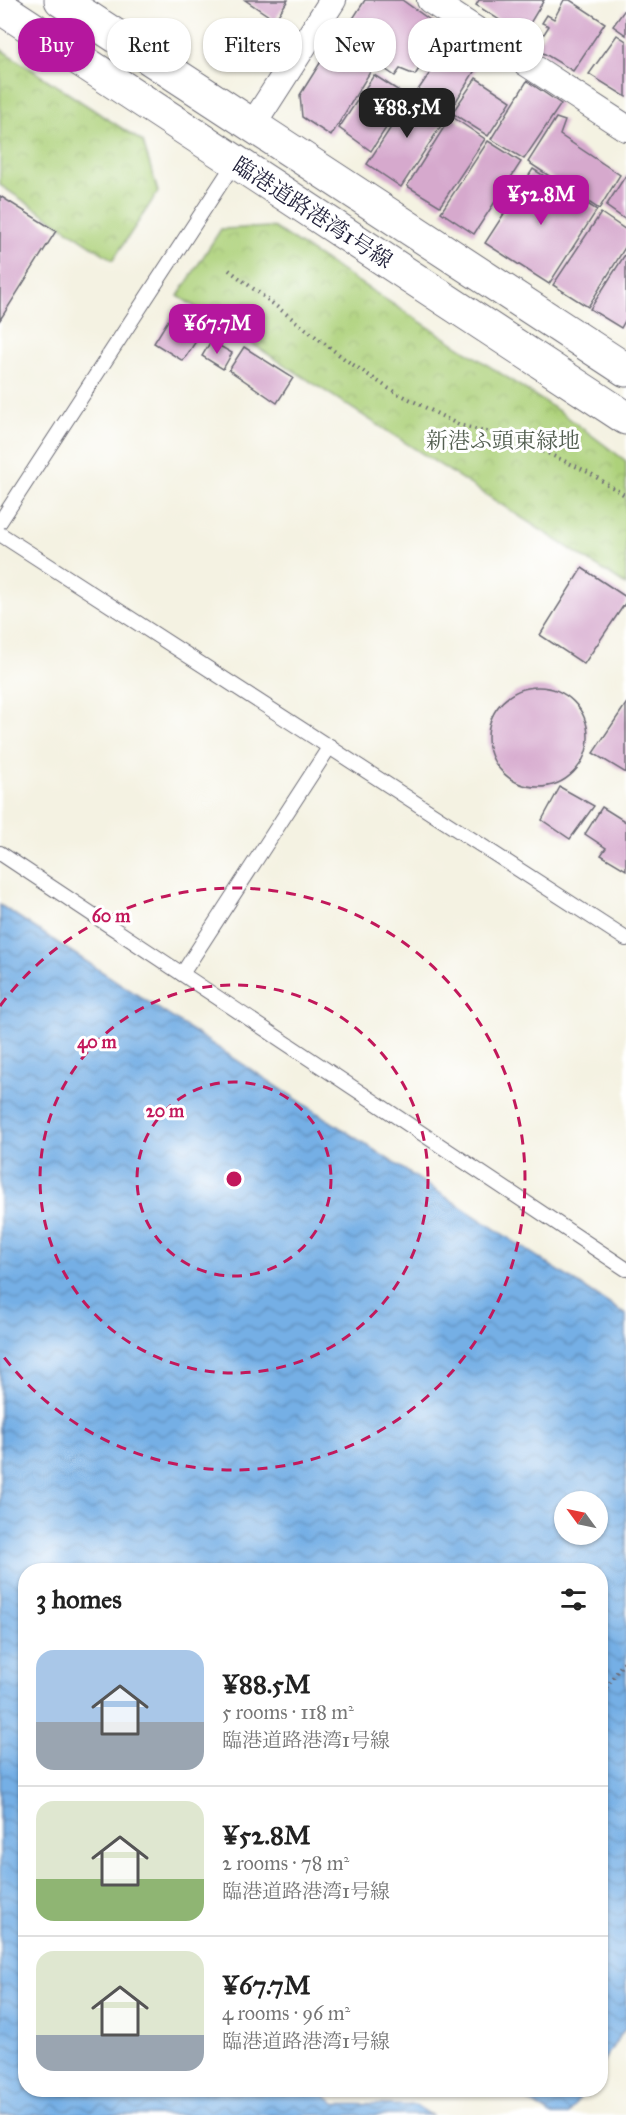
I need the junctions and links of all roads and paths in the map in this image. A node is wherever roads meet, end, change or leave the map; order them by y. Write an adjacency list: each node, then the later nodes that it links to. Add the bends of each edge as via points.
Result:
1 (61, 0): 5 (street, 臨港道路港湾1号線)
2 (333, 0): 5 (street)
3 (430, 0): 6 (street)
4 (0, 7): 7 (street, 臨港道路港湾1号線)
5 (252, 126): 9 (street, 臨港道路港湾1号線)
6 (626, 128)
7 (235, 161): 10 (street, 臨港道路港湾1号線); 12 (lane)
8 (230, 270): 11 (path, via 388,388 459,426 503,436 588,472)
9 (626, 370)
10 (626, 418)
11 (626, 496)
12 (0, 522)
13 (0, 534): 14 (lane)
14 (330, 746): 16 (lane); 17 (lane)
15 (0, 853): 17 (lane)
16 (626, 939)
17 (182, 974): 18 (lane)
18 (626, 1269)
19 (626, 1658): 20 (path)
20 (608, 1686)

